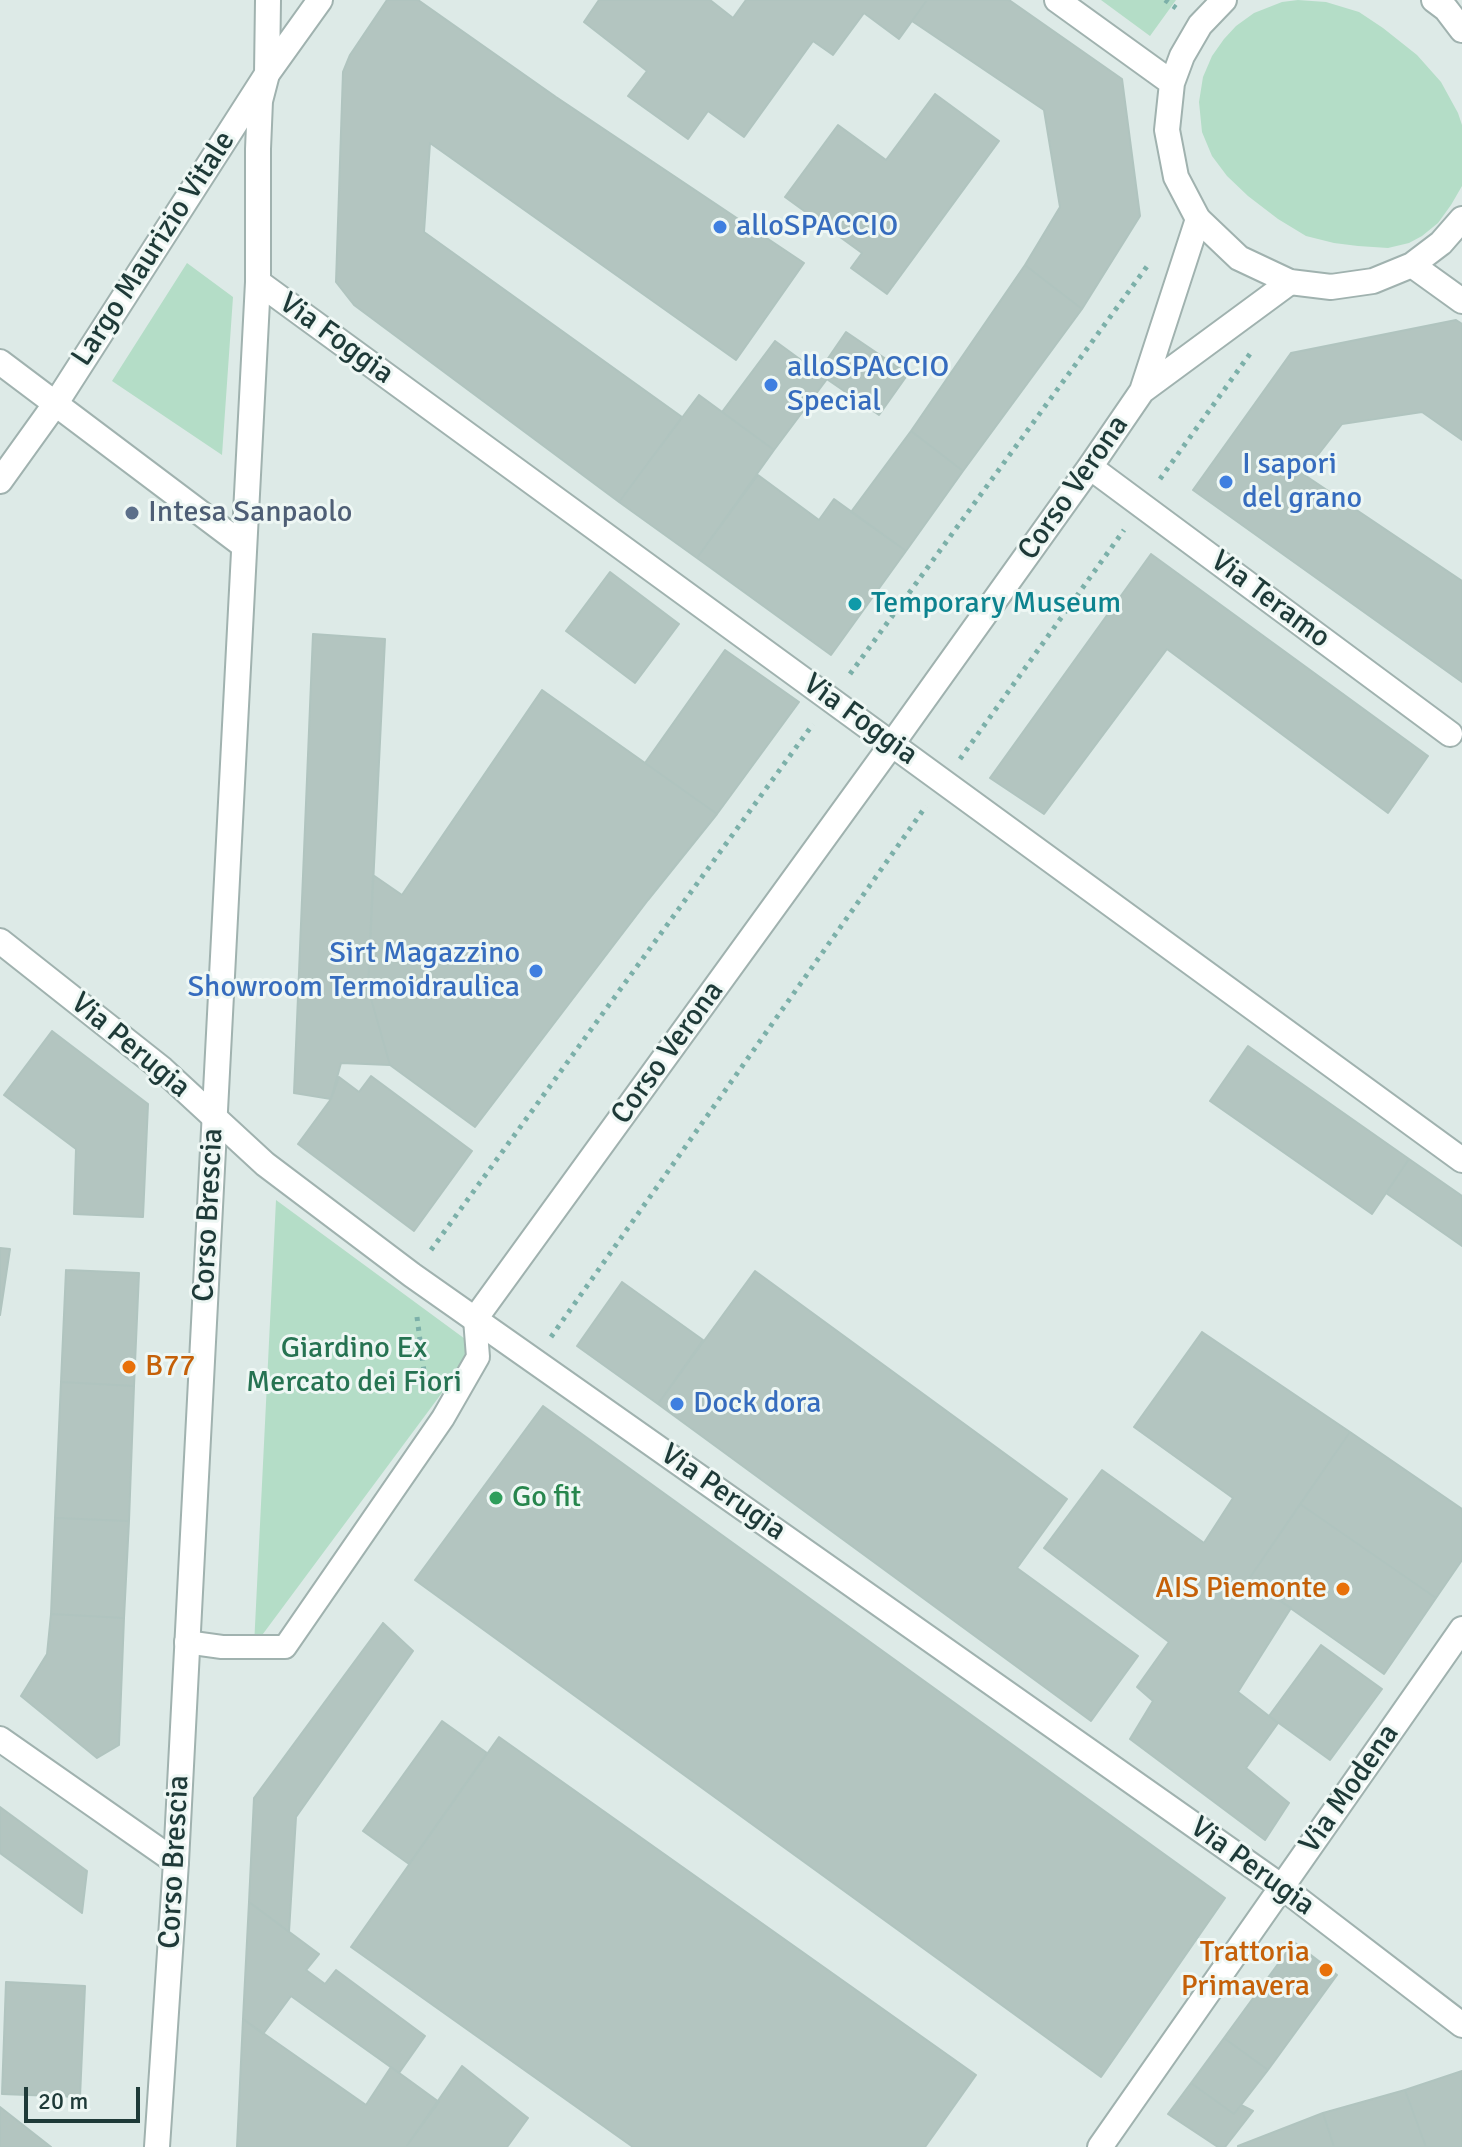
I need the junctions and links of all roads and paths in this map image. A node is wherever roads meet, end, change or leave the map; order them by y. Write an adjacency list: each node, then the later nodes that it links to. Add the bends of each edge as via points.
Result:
1 (268, 0): 7 (street)
2 (320, 0): 7 (street)
3 (1057, 0): 8 (street)
4 (1224, 0): 8 (street, via 1200,25)
5 (1434, 0): 6 (street)
6 (1462, 30)
7 (267, 74): 13 (street, Largo Maurizio Vitale, via 260,101); 19 (street, Largo Maurizio Vitale)
8 (1172, 83): 9 (street, via 1167,130 1176,177)
9 (1198, 219): 14 (street, via 1239,258); 18 (street, Corso Verona)
10 (1462, 219): 12 (street)
11 (1155, 255): 24 (path)
12 (1412, 265): 14 (street, via 1373,281 1331,287); 15 (street)
13 (258, 282): 23 (street, Corso Brescia); 24 (street, Via Foggia)
14 (1290, 282): 18 (street, Corso Verona)
15 (1462, 301)
16 (1256, 345): 22 (path)
17 (0, 362): 19 (street)
18 (1142, 391): 20 (street, Corso Verona)
19 (56, 403): 21 (street, Largo Maurizio Vitale); 23 (street)
20 (1090, 467): 22 (street, Via Teramo); 26 (street, Corso Verona)
21 (0, 481)
22 (1141, 505): 25 (street, Via Teramo); 27 (path)
23 (243, 545): 29 (street, Corso Brescia)
24 (832, 699): 26 (street, Via Foggia); 31 (path)
25 (1450, 734)
26 (892, 744): 27 (street, Via Foggia); 32 (street, Corso Verona)
27 (944, 781): 30 (street, Via Foggia); 33 (path)
28 (0, 941): 29 (street, Via Perugia, via 162,1069)
29 (214, 1117): 31 (street, Via Perugia, via 265,1164); 36 (street, Corso Brescia)
30 (1462, 1160)
31 (412, 1275): 32 (street, Via Perugia); 34 (path)
32 (475, 1319): 33 (street, Via Perugia); 36 (lane, via 478,1357 443,1418 285,1647)
33 (534, 1360): 39 (street, Via Perugia)
34 (427, 1397)
35 (1462, 1629): 39 (street, Via Modena)
36 (186, 1642): 38 (street, Corso Brescia)
37 (0, 1739): 38 (street)
38 (176, 1862): 41 (street, Corso Brescia)
39 (1282, 1887): 40 (street, Via Perugia); 42 (street, Via Modena)
40 (1462, 2025)
41 (157, 2147)
42 (1100, 2147)

